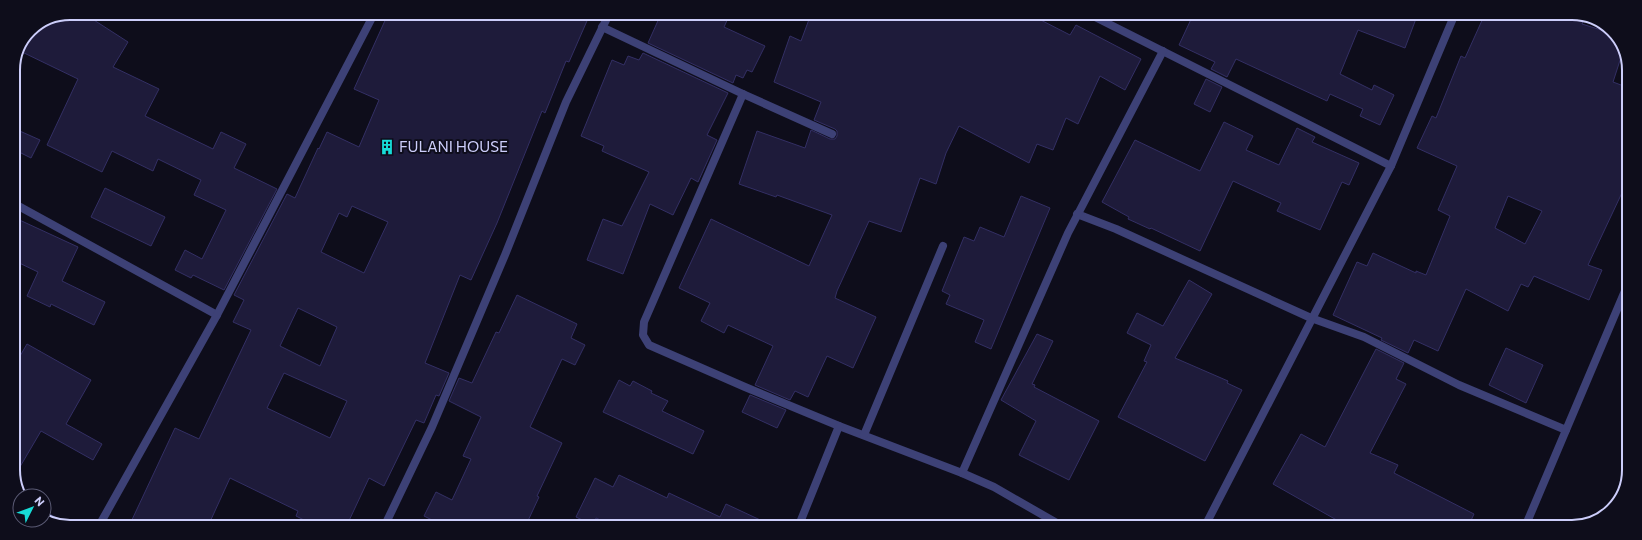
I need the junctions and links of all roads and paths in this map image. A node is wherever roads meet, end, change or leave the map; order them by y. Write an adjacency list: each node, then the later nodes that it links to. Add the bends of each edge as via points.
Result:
1 (371, 20): 14 (street)
2 (606, 20): 5 (street)
3 (1101, 20): 6 (street)
4 (1452, 20): 9 (street)
5 (602, 27): 7 (street); 21 (street, via 566,102 432,427)
6 (1163, 51): 9 (street); 11 (street)
7 (743, 94): 8 (street); 16 (street, via 644,322 643,335 649,345)
8 (832, 134)
9 (1391, 166): 15 (street)
10 (20, 207): 14 (street)
11 (1078, 214): 15 (street); 19 (street)
12 (943, 246): 18 (street)
13 (1622, 298): 17 (street)
14 (217, 315): 20 (street)
15 (1312, 318): 17 (street, via 1364,337 1460,385); 24 (street)
16 (839, 426): 18 (street); 22 (street)
17 (1566, 430): 25 (street)
18 (864, 435): 19 (street)
19 (962, 473): 23 (street)
20 (102, 520)
21 (387, 520)
22 (801, 520)
23 (1051, 520)
24 (1208, 520)
25 (1528, 520)

